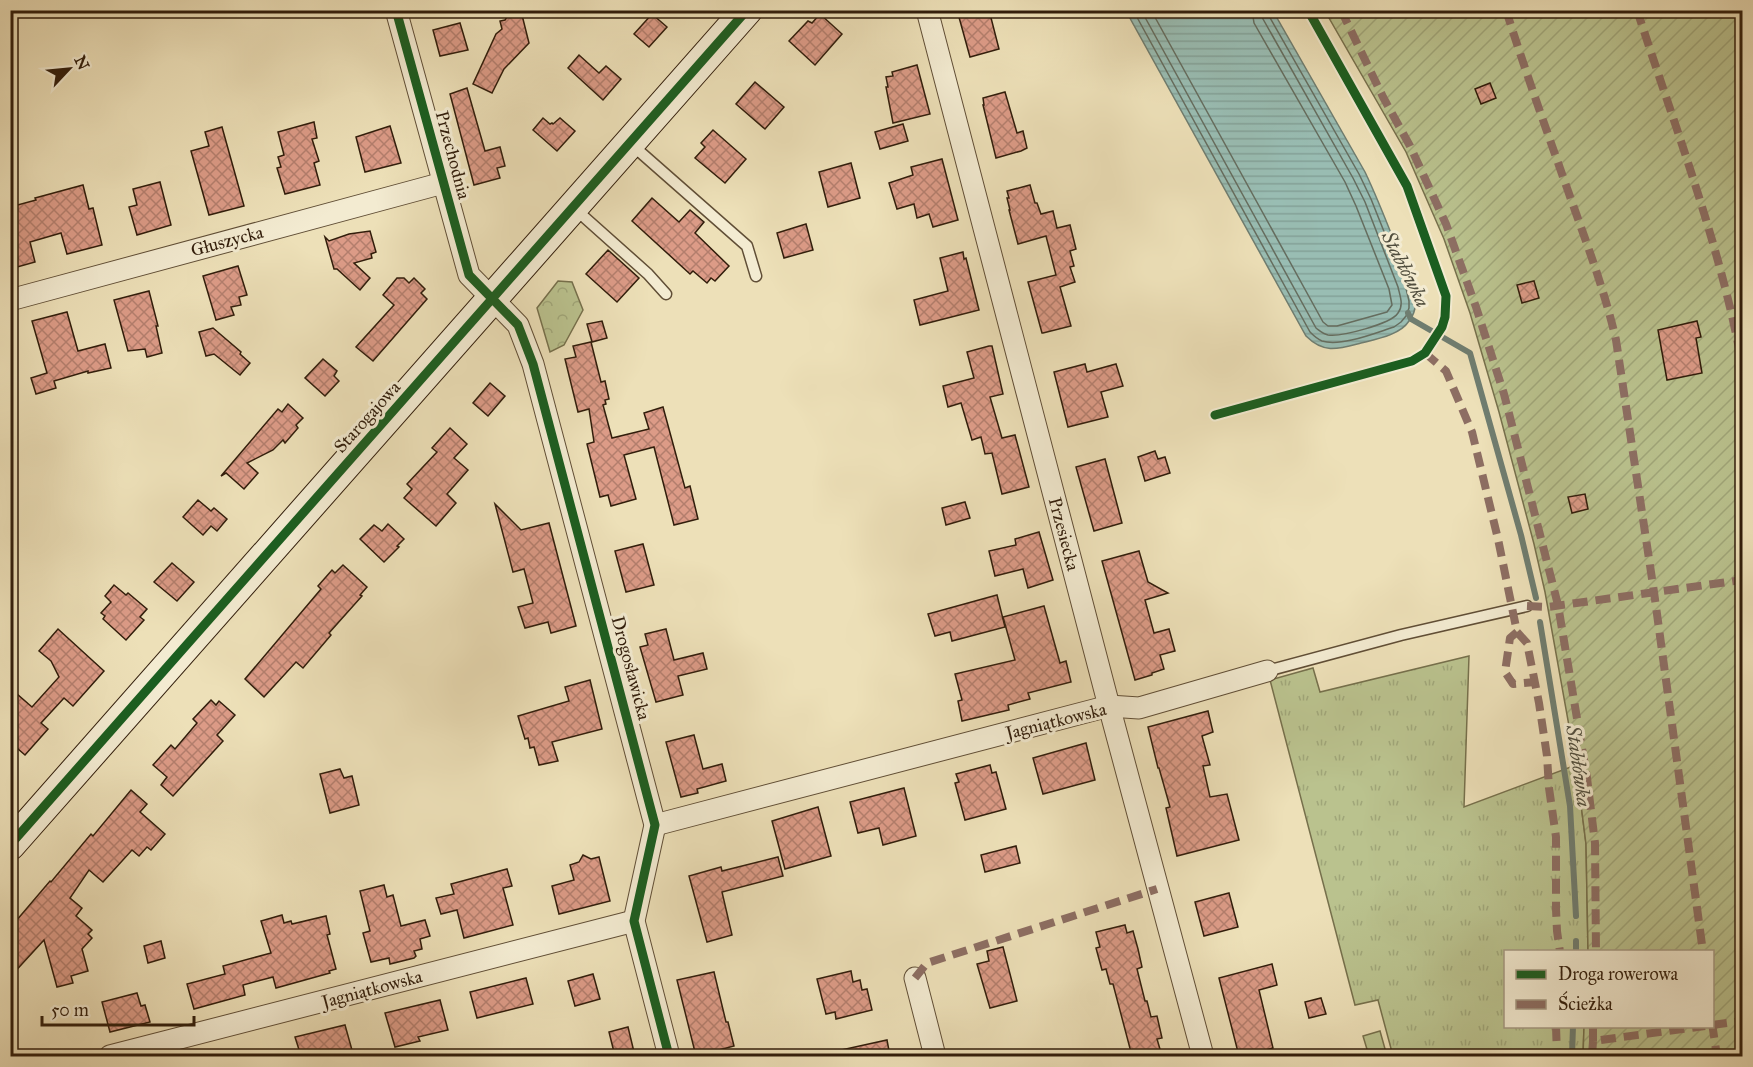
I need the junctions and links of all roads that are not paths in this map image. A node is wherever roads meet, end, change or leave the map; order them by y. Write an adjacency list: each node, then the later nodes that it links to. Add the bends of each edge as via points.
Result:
1 (396, 10): 5 (street, Przechodnia)
2 (747, 10): 4 (street, Starogajowa)
3 (927, 10): 13 (street, Przesiecka)
4 (630, 143): 6 (street, Starogajowa); 7 (lane, via 747,246)
5 (443, 183): 9 (street, Przechodnia, via 469,275); 10 (street, Głuszycka)
6 (573, 208): 8 (lane); 9 (street, Starogajowa)
7 (756, 276)
8 (666, 294)
9 (494, 299): 14 (street, Drogosławicka, via 518,325 533,364); 15 (street, Starogajowa)
10 (10, 300)
11 (1527, 606): 12 (lane, Jagniątkowska)
12 (1267, 670): 13 (street, Jagniątkowska, via 1139,708)
13 (1109, 706): 14 (street, Jagniątkowska); 21 (street, Przesiecka)
14 (656, 825): 16 (street, Drogosławicka)
15 (10, 845)
16 (634, 921): 18 (street, Jagniątkowska); 19 (street, Drogosławicka)
17 (915, 978): 20 (street)
18 (110, 1056)
19 (669, 1056)
20 (935, 1056)
21 (1203, 1056)

